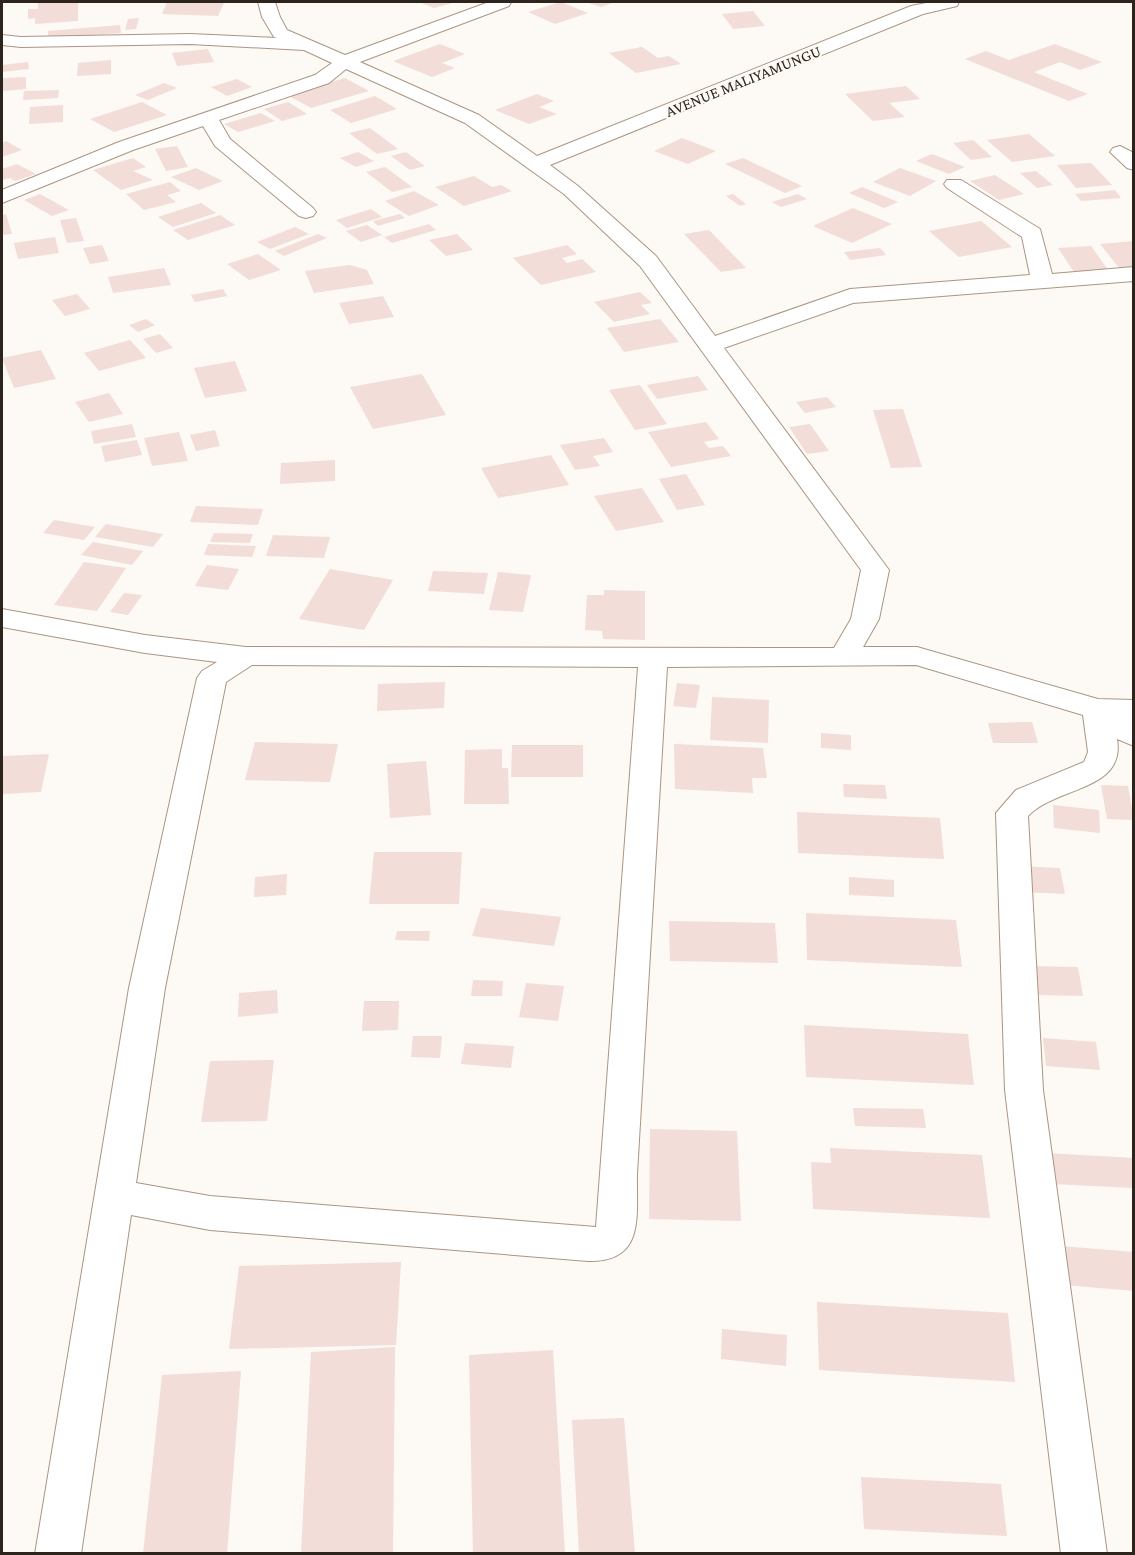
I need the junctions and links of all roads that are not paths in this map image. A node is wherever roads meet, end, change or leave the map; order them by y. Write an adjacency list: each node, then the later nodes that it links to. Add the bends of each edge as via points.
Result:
1 (267, 2): 5 (street, via 280,33)
2 (503, 2): 6 (street)
3 (951, 2): 8 (street, AVENUE MALIYAMUNGU, via 917,10)
4 (2, 40): 5 (street, via 200,39)
5 (307, 45): 6 (street)
6 (344, 62): 7 (street, via 322,79); 8 (street, via 472,119)
7 (209, 118): 10 (street, via 126,146); 11 (street, via 222,142)
8 (536, 164): 14 (street, via 571,190 648,261)
9 (954, 184): 13 (street, via 1032,234)
10 (2, 197)
11 (306, 212)
12 (1134, 274): 13 (street)
13 (1043, 282): 14 (street, via 850,296)
14 (710, 345): 17 (street, via 875,570 865,619)
15 (2, 618): 16 (street, via 145,644)
16 (246, 656): 18 (street); 22 (street, via 212,678 147,988)
17 (844, 656): 18 (street); 19 (street, via 917,656)
18 (653, 658): 22 (street, via 614,1239 604,1244 569,1242 210,1213)
19 (1097, 709): 20 (street); 21 (street); 24 (street, via 1104,752 1096,769 1027,798 1012,813 1024,1090)
20 (1134, 710)
21 (1134, 736)
22 (114, 1195): 23 (street)
23 (58, 1554)
24 (1084, 1554)

